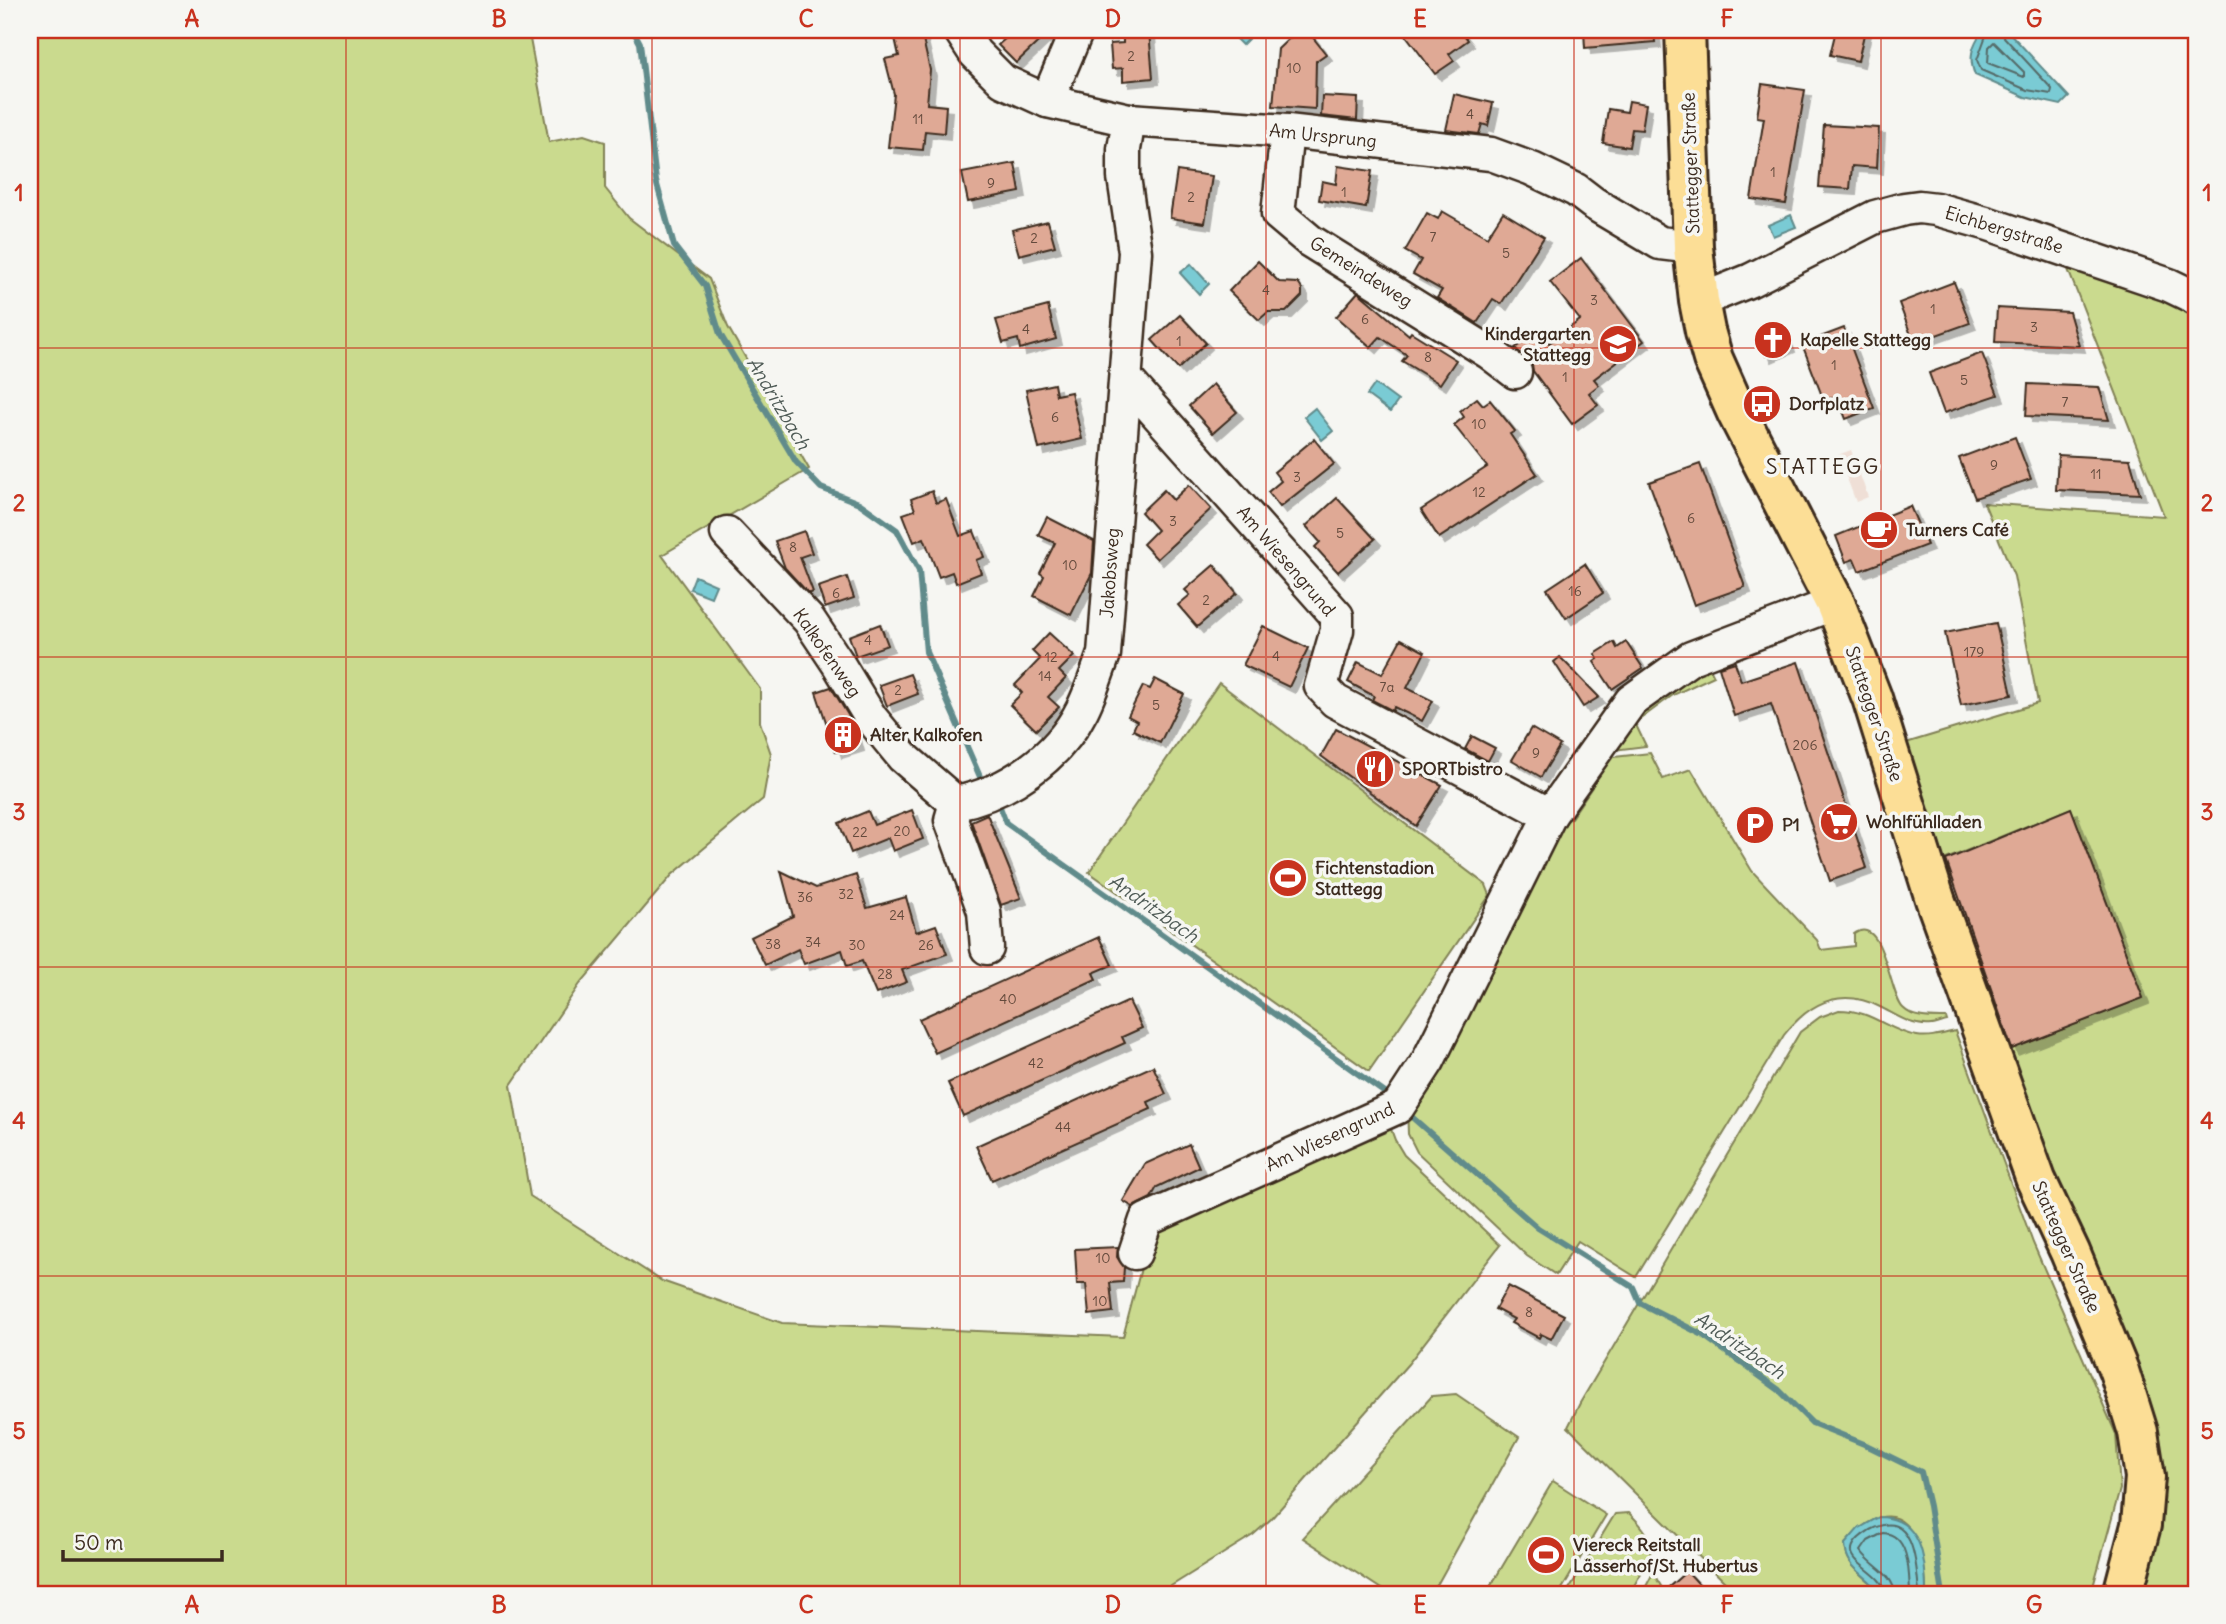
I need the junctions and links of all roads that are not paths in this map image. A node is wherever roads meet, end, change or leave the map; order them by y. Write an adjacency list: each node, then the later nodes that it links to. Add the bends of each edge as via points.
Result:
1 (960, 30): 4 (street, Am Ursprung, via 1003,81)
2 (1077, 30): 4 (street)
3 (1685, 30): 7 (main road, Stattegger Straße)
4 (1047, 101): 5 (street, Am Ursprung)
5 (1129, 120): 6 (street, Am Ursprung); 11 (street, Jakobsweg, via 1124,177 1135,252)
6 (1287, 131): 7 (street, Am Ursprung, via 1491,154 1576,190 1660,243); 10 (street, Gemeindeweg, via 1278,214 1310,241)
7 (1693, 247): 9 (main road, Stattegger Straße)
8 (2196, 298): 9 (street, Eichbergstraße, via 2001,228 1919,207 1875,217)
9 (1699, 301): 13 (main road, Stattegger Straße, via 1713,359 1737,413)
10 (1515, 372)
11 (1126, 379): 14 (street, Jakobsweg, via 1104,654 1081,712 1057,745 1031,768); 15 (street, Am Wiesengrund, via 1337,616 1321,686 1335,701)
12 (727, 533): 14 (street, Kalkofenweg, via 809,620 871,718 903,757)
13 (1835, 603): 15 (street, Am Wiesengrund, via 1692,658 1631,701); 18 (main road, Stattegger Straße, via 1872,698 1982,1033 2036,1180 2119,1371 2138,1432 2144,1500)
14 (979, 796): 16 (street, via 951,820 984,911)
15 (1550, 815): 17 (street, Am Wiesengrund, via 1428,1061 1398,1107 1146,1220)
16 (987, 948)
17 (1135, 1253)
18 (2123, 1594)

